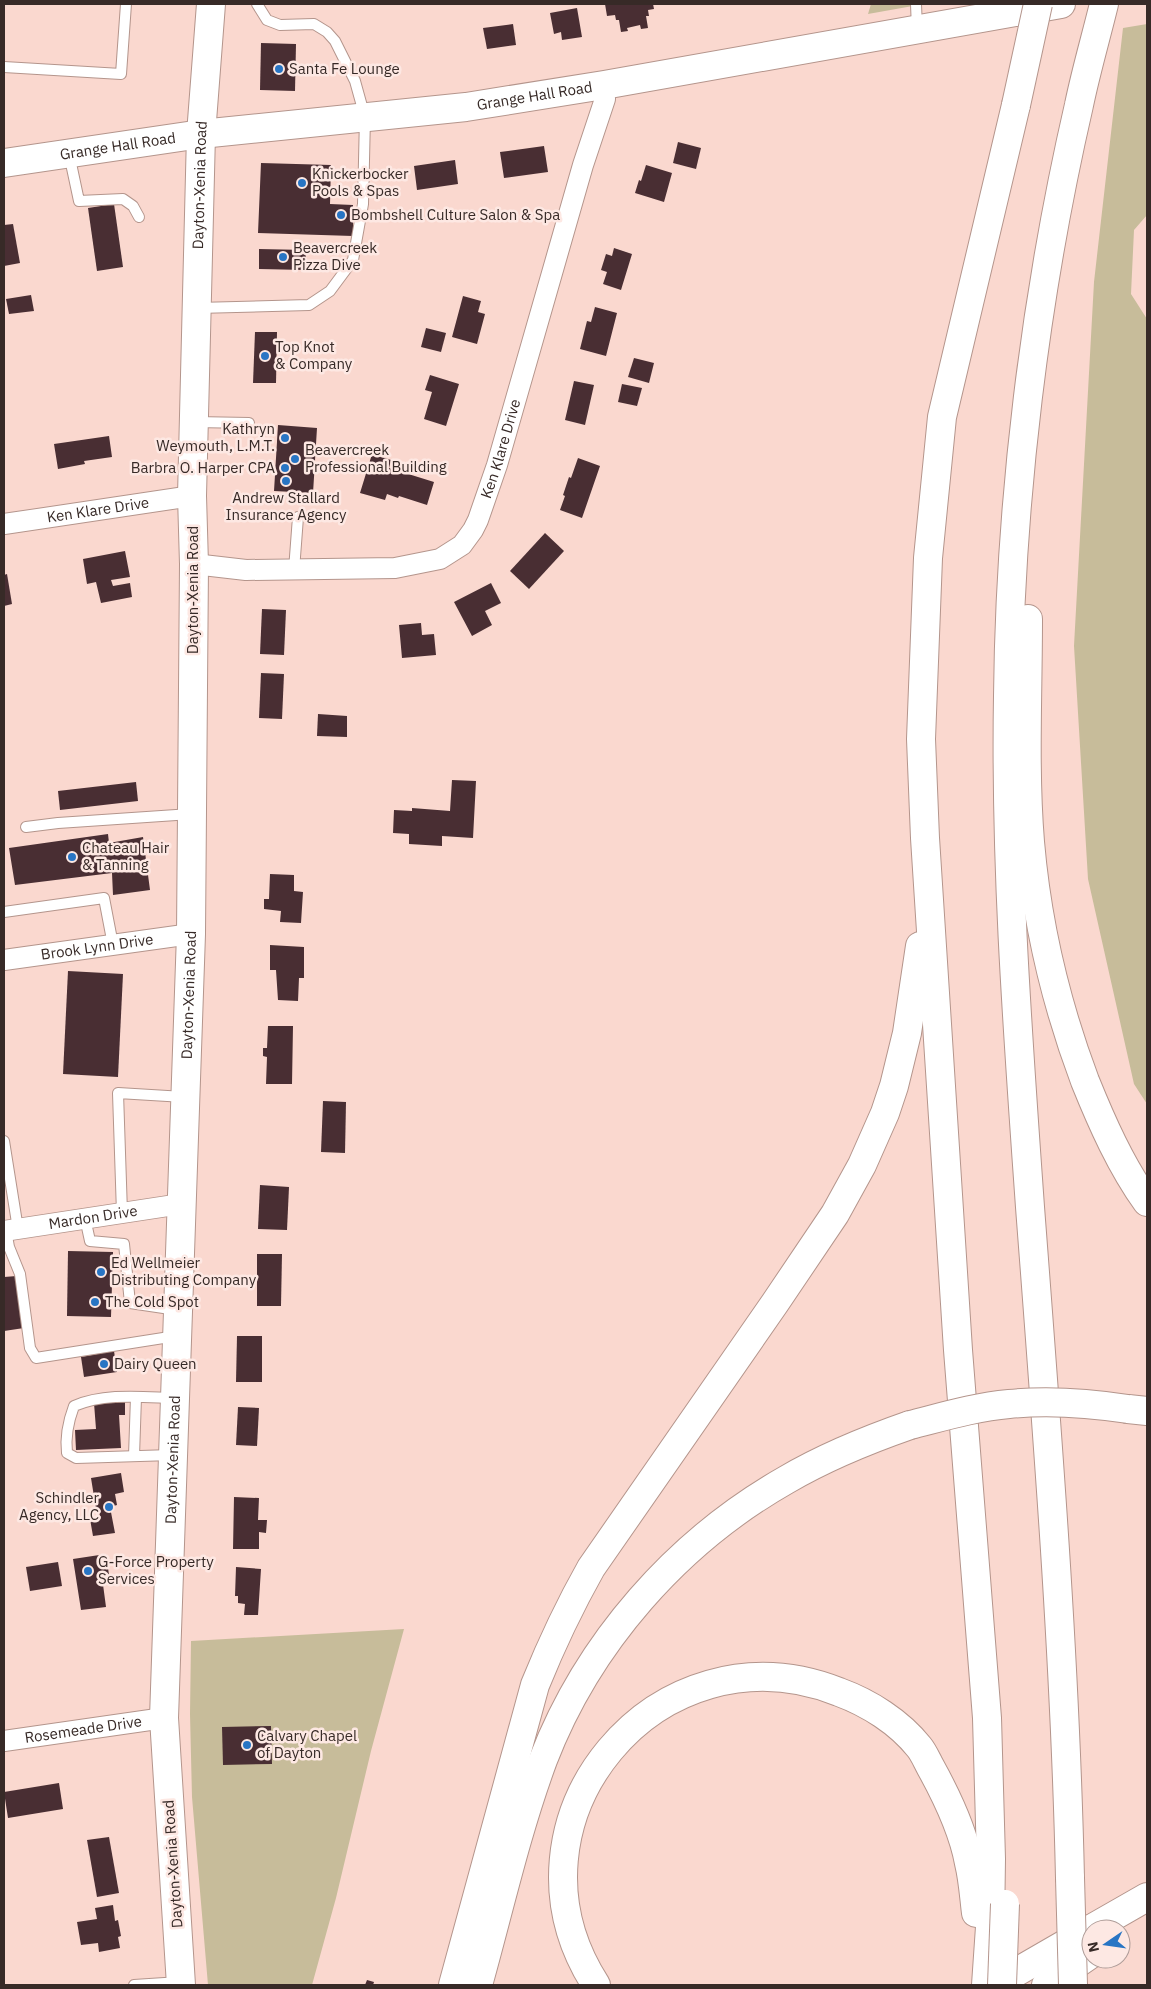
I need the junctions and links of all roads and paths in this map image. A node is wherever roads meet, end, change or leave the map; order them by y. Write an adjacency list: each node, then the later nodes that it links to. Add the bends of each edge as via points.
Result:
1 (126, 4): 8 (lane, via 121,74)
2 (211, 4): 11 (main road, Dayton-Xenia Road)
3 (257, 4): 10 (lane, via 267,20 280,25 314,24 335,41 355,81)
4 (1038, 4): 16 (main road, bridge)
5 (1061, 4): 7 (main road, Grange Hall Road)
6 (1104, 4): 14 (main road, via 1078,106)
7 (917, 17): 9 (main road, Grange Hall Road)
8 (4, 66)
9 (604, 85): 10 (main road, Grange Hall Road, via 466,107); 24 (street, Ken Klare Drive, via 604,100 497,465 473,530 454,551 418,565)
10 (365, 118): 11 (main road, Grange Hall Road); 17 (lane, via 363,204 353,260 330,291 309,305)
11 (201, 134): 12 (main road, Grange Hall Road); 17 (main road, Dayton-Xenia Road)
12 (69, 154): 13 (main road, Grange Hall Road); 15 (lane, via 79,201 123,199 133,206)
13 (4, 163)
14 (1057, 213): 34 (main road, via 1028,577 1030,842 1050,969 1074,1049 1108,1135); 47 (main road, via 1031,381 1017,505 1008,695 1008,822 1017,1016 1062,1647)
15 (139, 217)
16 (986, 230): 27 (main road, via 942,417 928,558 921,739); 63 (main road, bridge, via 962,369 953,463 944,606 940,816 950,1004 1004,1745)
17 (196, 308): 18 (main road, Dayton-Xenia Road)
18 (194, 422): 19 (lane); 20 (main road, Dayton-Xenia Road)
19 (249, 423)
20 (192, 496): 22 (street, Ken Klare Drive); 23 (main road, Dayton-Xenia Road)
21 (298, 517): 24 (lane)
22 (4, 524)
23 (194, 564): 24 (street, Ken Klare Drive, via 246,570); 25 (main road, Dayton-Xenia Road)
24 (294, 570)
25 (192, 814): 26 (lane); 29 (main road, Dayton-Xenia Road)
26 (26, 827)
27 (929, 903): 52 (main road, via 958,1350 987,1718 991,1859); 57 (main road, via 907,1033 894,1086 862,1165 775,1303 592,1568 553,1640 535,1685)
28 (4, 912): 30 (lane, via 104,898)
29 (191, 934): 30 (street, Brook Lynn Drive); 32 (main road, Dayton-Xenia Road)
30 (113, 945): 31 (street, Brook Lynn Drive)
31 (4, 960)
32 (185, 1097): 35 (main road, Dayton-Xenia Road); 36 (lane, via 118,1093)
33 (4, 1141): 38 (lane)
34 (1147, 1202)
35 (181, 1204): 36 (street, Mardon Drive); 39 (main road, Dayton-Xenia Road)
36 (122, 1213): 37 (street, Mardon Drive)
37 (85, 1218): 38 (street, Mardon Drive); 39 (lane, via 90,1241 124,1244 130,1303)
38 (9, 1230): 39 (lane, via 9,1246 20,1274 30,1348 36,1358)
39 (177, 1323): 41 (main road, Dayton-Xenia Road)
40 (136, 1397): 41 (lane); 44 (lane); 44 (lane, via 90,1399 74,1406 66,1442 67,1453 76,1458)
41 (175, 1398): 43 (main road, Dayton-Xenia Road)
42 (1138, 1410): 58 (main road, bridge, via 1070,1402 1009,1404 958,1412 910,1425 836,1454 786,1479 691,1548 634,1607 605,1645 564,1713 527,1806)
43 (173, 1455): 44 (lane); 45 (main road, Dayton-Xenia Road)
44 (134, 1456)
45 (164, 1718): 46 (street, Rosemeade Drive); 55 (main road, Dayton-Xenia Road)
46 (4, 1741)
47 (1070, 1878): 65 (main road, bridge); 66 (main road, bridge)
48 (1147, 1897): 50 (main road)
49 (1147, 1915): 51 (main road)
50 (1108, 1919)
51 (1131, 1926)
52 (984, 1928): 59 (main road, via 957,1822 920,1748 877,1710 851,1696 795,1679 767,1676 735,1678 680,1695 631,1726 609,1749 578,1800 564,1853 563,1881 574,1941); 60 (main road); 61 (main road)
53 (1081, 1935): 62 (main road)
54 (1081, 1961): 64 (main road)
55 (181, 1984): 56 (lane)
56 (134, 1985)
57 (453, 1985)
58 (478, 1985)
59 (596, 1985)
60 (978, 1985)
61 (986, 1985)
62 (994, 1985)
63 (1002, 1985)
64 (1046, 1985)
65 (1068, 1985)
66 (1073, 1985)

